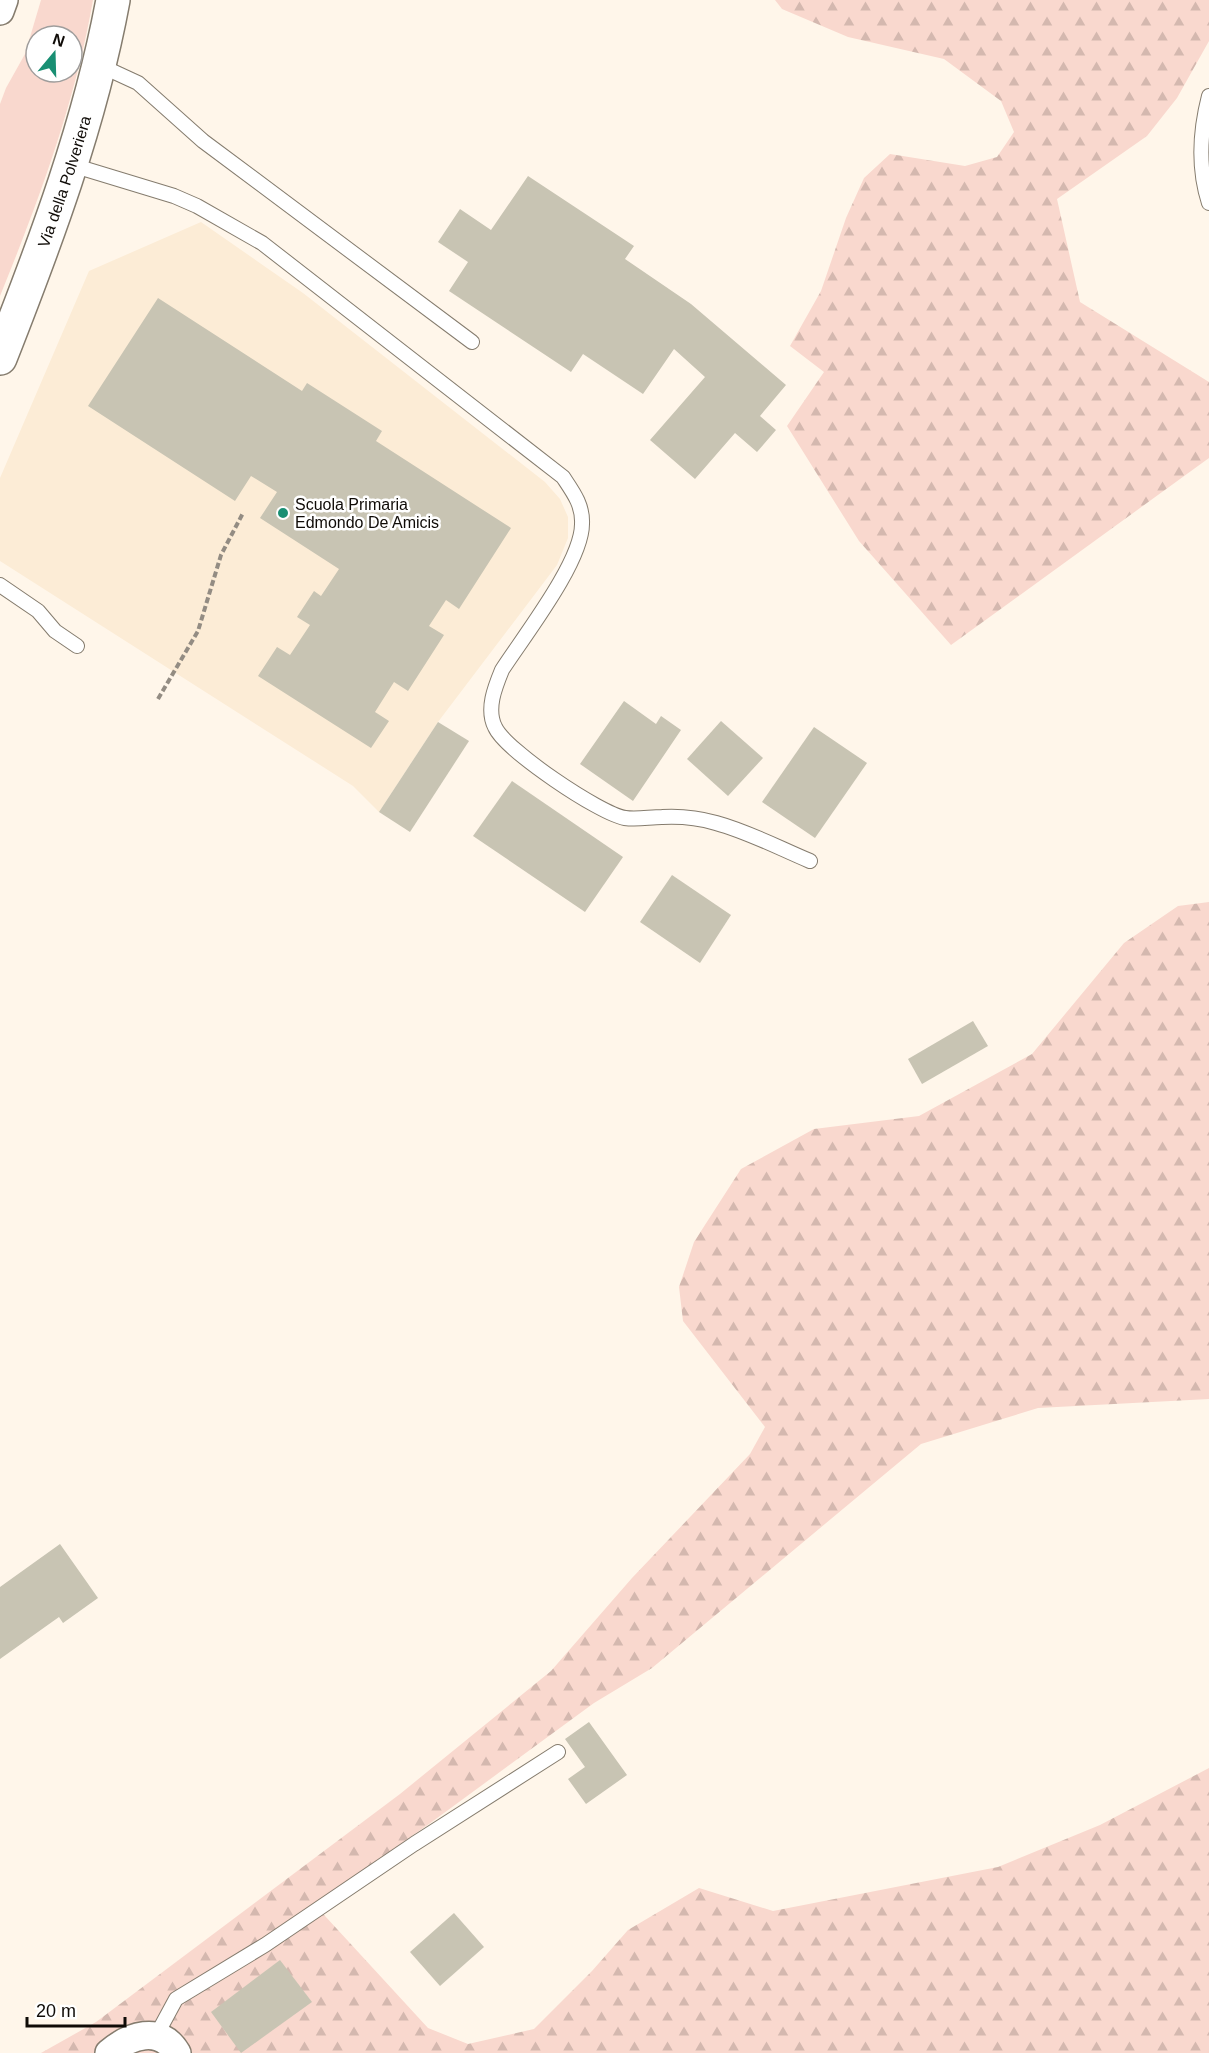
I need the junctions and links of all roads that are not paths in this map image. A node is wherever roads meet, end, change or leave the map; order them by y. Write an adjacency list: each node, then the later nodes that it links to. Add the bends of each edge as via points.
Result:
1 (4, 0): 3 (street)
2 (113, 0): 4 (main road, Via della Polveriera)
3 (0, 11)
4 (99, 65): 6 (main road, Via della Polveriera); 8 (lane, via 138,83 203,141)
5 (1209, 96): 7 (lane, via 1202,151)
6 (72, 165): 9 (main road, Via della Polveriera); 12 (lane, via 174,196 262,243 563,477 581,508 578,547 494,689 494,727 515,750 610,814 626,818 688,817 716,823)
7 (1209, 203)
8 (472, 342)
9 (0, 358)
10 (0, 585): 11 (lane, via 38,611 55,631)
11 (77, 646)
12 (810, 861)
13 (558, 1752): 14 (lane, via 265,1946 176,1999)
14 (156, 2036): 15 (street, via 138,2036); 16 (street)
15 (109, 2053)
16 (177, 2053)

